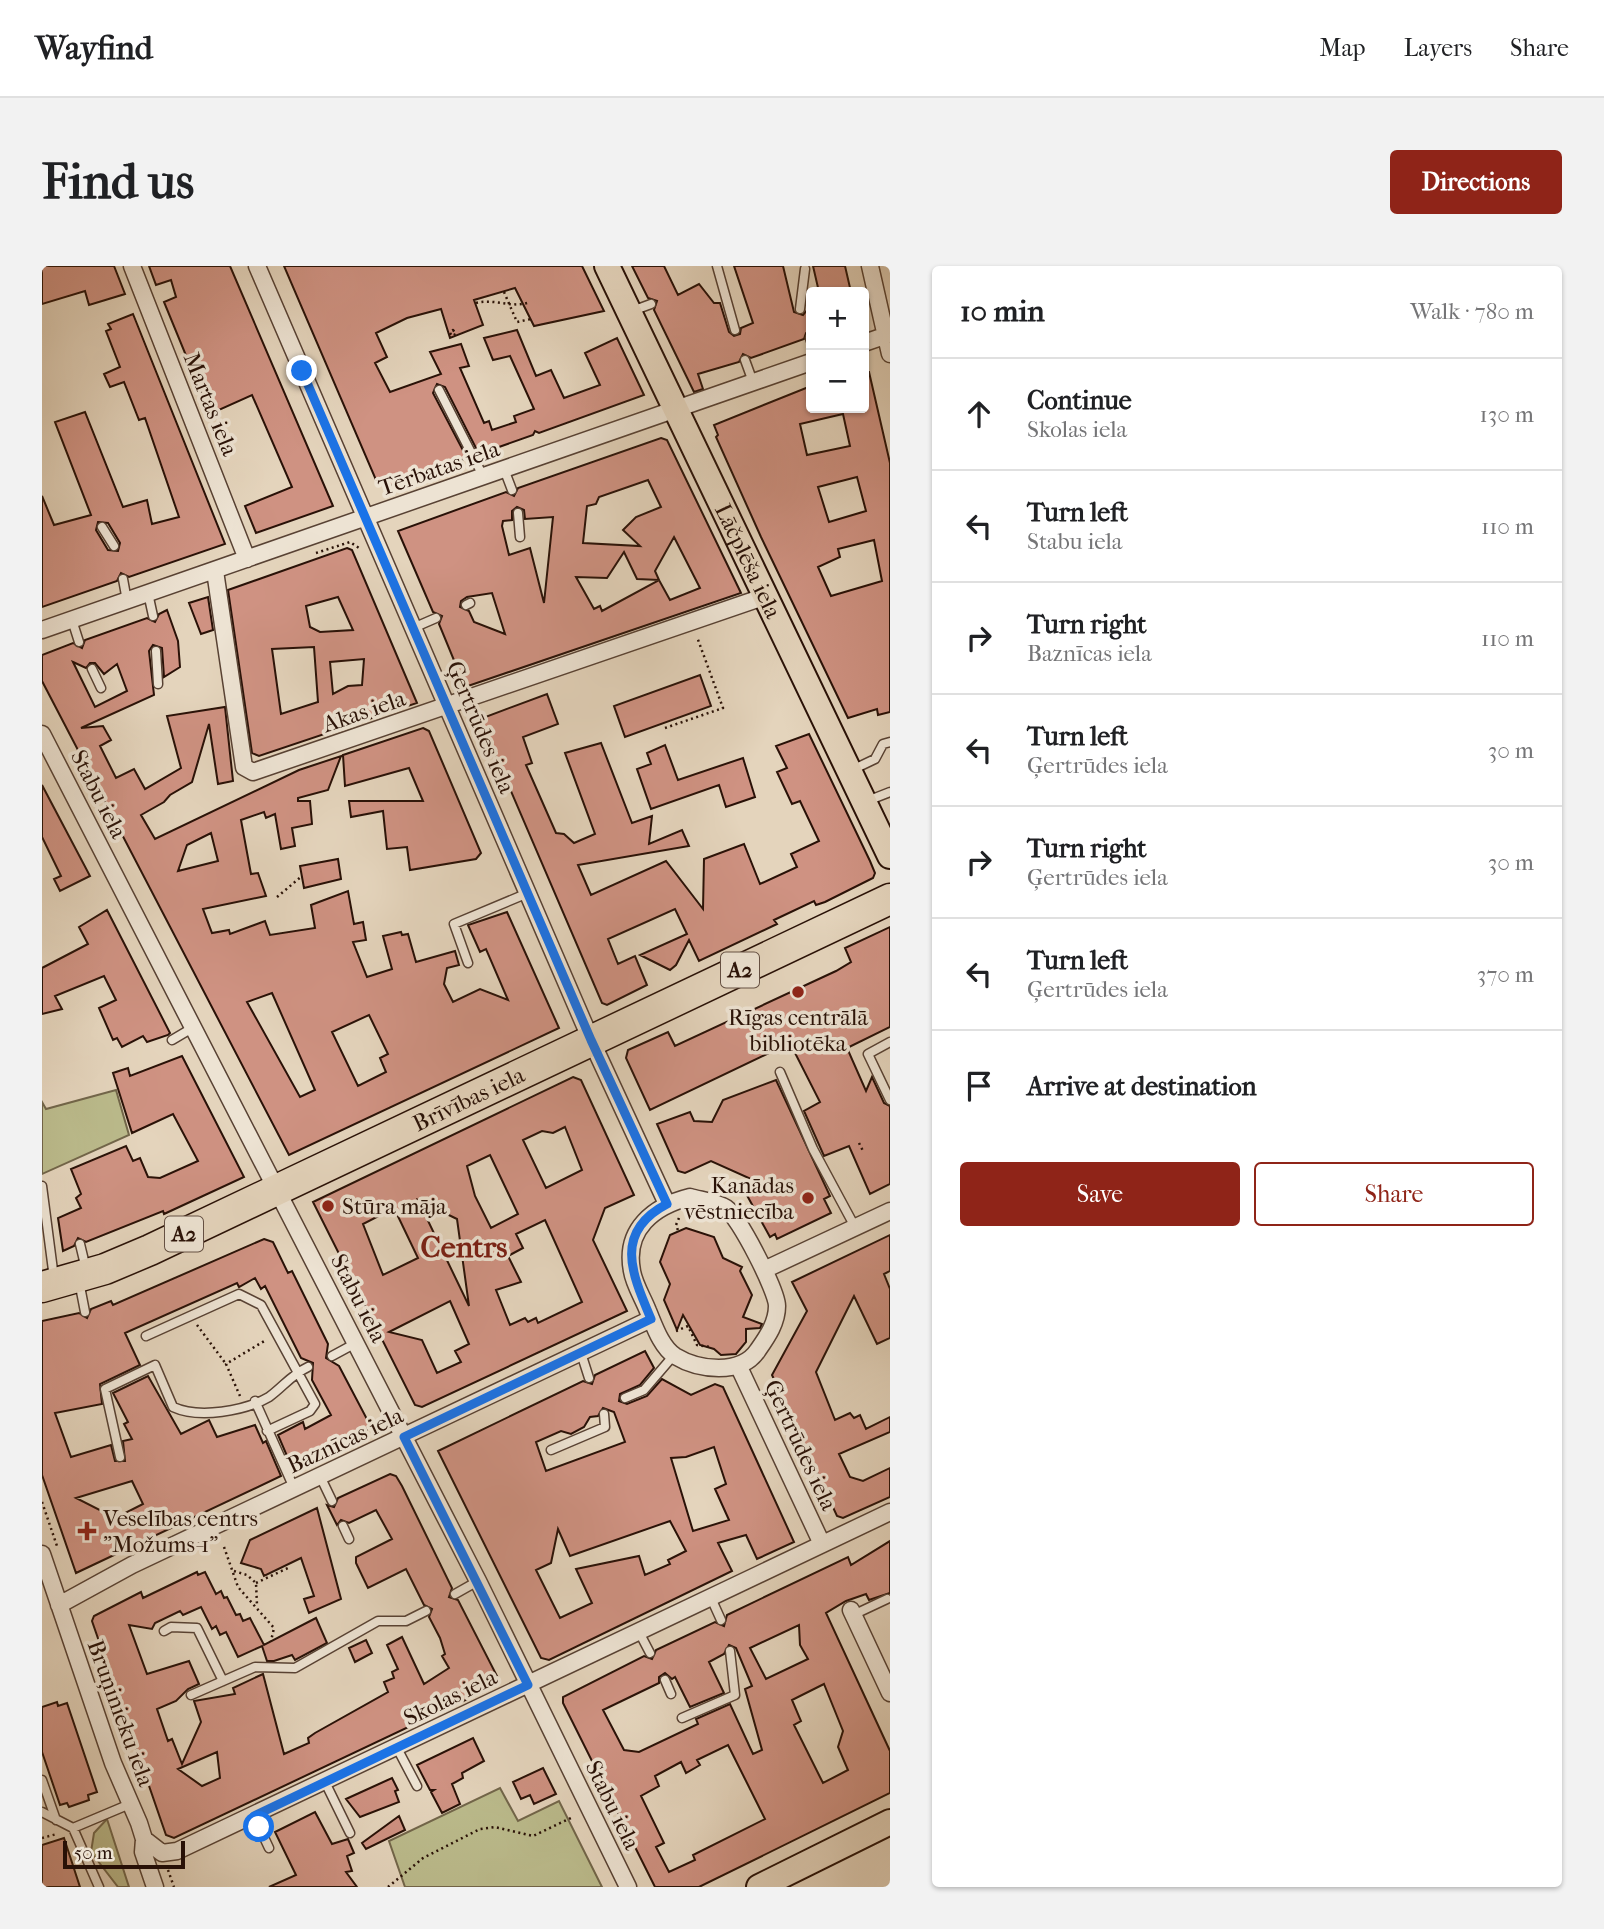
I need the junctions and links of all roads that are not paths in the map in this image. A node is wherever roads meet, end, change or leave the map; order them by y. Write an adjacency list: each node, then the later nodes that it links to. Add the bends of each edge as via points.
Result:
1 (132, 266): 25 (street, Martas iela)
2 (257, 266): 21 (street, Ģertrūdes iela)
3 (607, 266): 16 (main road, Lāčplēša iela, via 640,308)
4 (717, 266): 8 (lane)
5 (870, 266): 9 (street)
6 (805, 269): 7 (lane)
7 (800, 309)
8 (735, 330)
9 (888, 335): 10 (street); 11 (street)
10 (869, 341)
11 (890, 354)
12 (745, 360): 14 (lane)
13 (806, 364): 14 (street, Tērbatas iela)
14 (753, 382): 16 (street, Tērbatas iela)
15 (439, 390): 18 (lane)
16 (676, 410): 17 (street, Tērbatas iela); 29 (main road, Lāčplēša iela)
17 (504, 469): 18 (street, Tērbatas iela); 19 (lane)
18 (483, 476): 21 (street, Tērbatas iela)
19 (513, 490)
20 (518, 513): 23 (lane)
21 (365, 517): 25 (street, Tērbatas iela); 34 (street, Ģertrūdes iela)
22 (102, 527): 24 (lane)
23 (520, 537)
24 (114, 546)
25 (247, 559): 26 (street, Tērbatas iela)
26 (215, 571): 28 (street, Tērbatas iela); 41 (street, Akas iela, via 246,770 253,772)
27 (123, 579): 30 (lane)
28 (148, 593): 30 (street, Tērbatas iela); 31 (lane)
29 (766, 596): 41 (street, Akas iela); 44 (main road, Lāčplēša iela)
30 (127, 601): 33 (street, Tērbatas iela)
31 (153, 616)
32 (436, 618): 34 (lane)
33 (72, 620): 35 (street, Tērbatas iela); 36 (lane)
34 (413, 628): 41 (street, Ģertrūdes iela)
35 (42, 630)
36 (79, 642)
37 (156, 651): 39 (lane)
38 (92, 669): 40 (lane)
39 (158, 684)
40 (101, 688)
41 (447, 707): 48 (street, Ģertrūdes iela)
42 (42, 734): 51 (street, Stabu iela)
43 (890, 742): 44 (lane, via 883,744 875,758)
44 (849, 771): 46 (main road, Lāčplēša iela)
45 (890, 792): 46 (lane)
46 (864, 803): 47 (main road, Lāčplēša iela)
47 (890, 856)
48 (528, 893): 50 (lane, via 454,925); 53 (street, Ģertrūdes iela)
49 (890, 899): 53 (highway, Brīvības iela / A2)
50 (468, 963)
51 (194, 1027): 52 (lane); 58 (street, Stabu iela)
52 (172, 1040)
53 (591, 1040): 58 (highway, Brīvības iela / A2); 59 (street, Ģertrūdes iela)
54 (890, 1042): 56 (lane, via 868,1054)
55 (780, 1072): 61 (lane, via 813,1149)
56 (890, 1100)
57 (42, 1186): 64 (lane)
58 (279, 1189): 64 (highway, Brīvības iela / A2, via 150,1250); 68 (street, Stabu iela)
59 (667, 1204): 63 (street, Ģertrūdes iela, via 690,1196 726,1208); 66 (street, Ģertrūdes iela, via 639,1226 631,1250 632,1271)
60 (890, 1210): 61 (street)
61 (855, 1227): 63 (street)
62 (80, 1244): 64 (lane)
63 (764, 1270): 72 (street, Ģertrūdes iela, via 778,1305 774,1325 755,1355)
64 (66, 1281): 65 (lane)
65 (85, 1312)
66 (651, 1319): 69 (street, Ģertrūdes iela, via 666,1347); 70 (street, Baznīcas iela)
67 (146, 1336): 74 (lane, via 239,1294 261,1305)
68 (356, 1343): 71 (lane); 80 (street, Stabu iela)
69 (680, 1349): 72 (street, Ģertrūdes iela, via 717,1368); 76 (lane, via 643,1390)
70 (581, 1353): 75 (lane); 80 (street, Baznīcas iela)
71 (332, 1356)
72 (738, 1365): 89 (street, Ģertrūdes iela)
73 (308, 1367): 74 (lane)
74 (299, 1371): 77 (lane, via 268,1397); 79 (lane, via 315,1404 310,1411)
75 (589, 1378)
76 (625, 1398)
77 (255, 1401): 79 (lane); 82 (lane, via 209,1415 186,1413 173,1407 155,1364 105,1389)
78 (604, 1414): 81 (lane, via 606,1427)
79 (267, 1431): 84 (lane)
80 (404, 1437): 83 (street, Baznīcas iela); 91 (street, Stabu iela)
81 (551, 1450)
82 (120, 1457)
83 (320, 1476): 84 (street, Baznīcas iela); 85 (lane)
84 (294, 1488): 95 (street, Baznīcas iela)
85 (332, 1501)
86 (890, 1512): 89 (street, Skolas iela)
87 (343, 1526): 88 (lane)
88 (349, 1539)
89 (822, 1544): 93 (street, Skolas iela)
90 (43, 1558): 95 (street, Bruņinieku iela)
91 (478, 1581): 92 (lane); 105 (street, Stabu iela)
92 (455, 1594)
93 (711, 1598): 98 (lane); 100 (street, Skolas iela)
94 (887, 1599): 97 (lane)
95 (59, 1605): 114 (street, Bruņinieku iela)
96 (426, 1611): 104 (lane, via 406,1621 378,1621 295,1668 255,1667)
97 (852, 1613): 106 (street)
98 (721, 1620)
99 (164, 1630): 104 (lane, via 197,1628)
100 (639, 1632): 102 (lane); 105 (street, Skolas iela)
101 (730, 1651): 109 (lane, via 735,1695)
102 (650, 1653)
103 (665, 1680): 107 (lane)
104 (223, 1681): 108 (lane)
105 (528, 1685): 110 (street, Skolas iela); 125 (street, Stabu iela)
106 (889, 1687)
107 (671, 1694)
108 (191, 1695)
109 (682, 1718)
110 (397, 1748): 112 (street, Skolas iela); 113 (lane)
111 (42, 1780): 117 (lane)
112 (325, 1782): 116 (street, Skolas iela); 120 (lane)
113 (417, 1786)
114 (130, 1804): 119 (lane); 121 (street, Bruņinieku iela)
115 (42, 1812): 117 (lane)
116 (254, 1816): 121 (street, Skolas iela, via 169,1854); 122 (lane)
117 (57, 1821): 119 (lane)
118 (890, 1822): 126 (main road)
119 (73, 1828): 123 (lane)
120 (350, 1833)
121 (144, 1839): 124 (street, Bruņinieku iela, via 143,1852)
122 (269, 1848)
123 (99, 1887)
124 (155, 1887)
125 (628, 1887)
126 (759, 1887)

